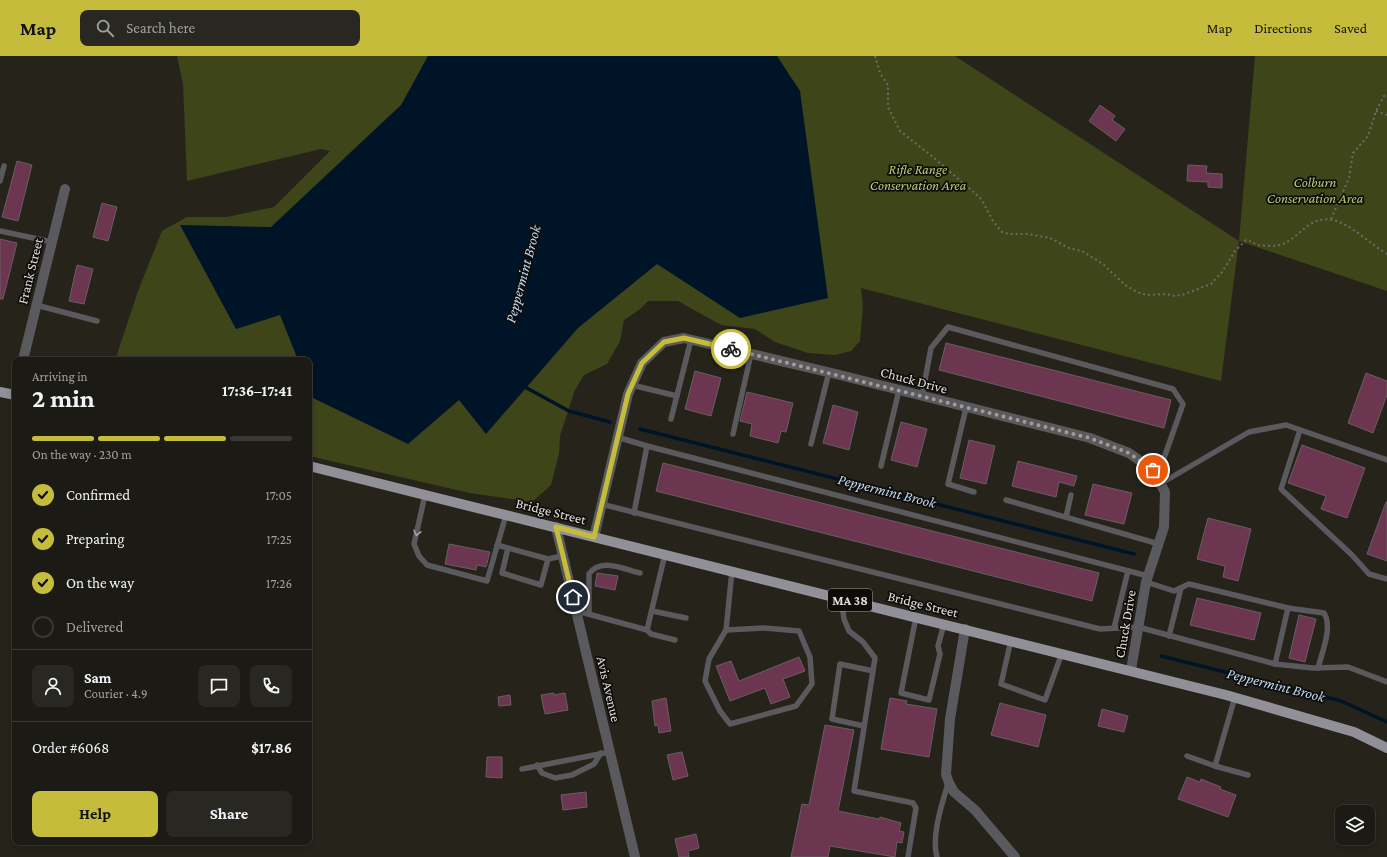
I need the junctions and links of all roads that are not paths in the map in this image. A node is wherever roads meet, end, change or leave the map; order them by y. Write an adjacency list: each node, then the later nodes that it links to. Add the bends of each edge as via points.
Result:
1 (4, 166): 2 (lane)
2 (0, 181)
3 (64, 189): 5 (street, Frank Street)
4 (0, 231): 5 (lane)
5 (52, 242): 6 (street, Frank Street)
6 (36, 305): 7 (lane); 10 (street, Frank Street)
7 (97, 321)
8 (691, 340): 9 (street, Chuck Drive); 12 (street, Chuck Drive, via 684,338 664,342 642,363); 16 (lane)
9 (751, 354): 11 (street, Chuck Drive); 21 (lane)
10 (24, 357)
11 (828, 372): 13 (street, Chuck Drive); 23 (lane)
12 (632, 385): 16 (lane); 22 (street, Chuck Drive)
13 (899, 390): 17 (street, Chuck Drive); 26 (lane)
14 (0, 392): 15 (main road)
15 (12, 394)
16 (677, 396): 19 (lane)
17 (922, 396): 18 (street, Chuck Drive); 28 (lane, via 931,348 948,327 1173,389 1183,404 1164,458)
18 (966, 408): 28 (street, Chuck Drive, via 1090,438 1129,453); 30 (lane, via 948,484)
19 (671, 419)
20 (1300, 430): 25 (lane); 29 (lane, via 1286,425 1249,432); 50 (lane, via 1281,489 1370,574)
21 (733, 434)
22 (617, 437): 24 (lane); 34 (street, Chuck Drive)
23 (811, 444)
24 (647, 446): 35 (lane); 47 (lane)
25 (1387, 460)
26 (881, 466)
27 (312, 467): 31 (main road, Bridge Street / MA 38)
28 (1153, 470): 29 (street, Chuck Drive)
29 (1160, 484): 40 (street, Chuck Drive, via 1165,492 1164,528)
30 (974, 492)
31 (425, 495): 36 (main road, Bridge Street / MA 38); 41 (lane, one-way to 41, via 414,544 419,556 427,565 487,582)
32 (1071, 495): 37 (lane)
33 (1006, 500): 37 (lane)
34 (601, 504): 35 (lane); 39 (street, Chuck Drive)
35 (634, 512): 60 (lane, via 1100,629)
36 (506, 515): 38 (main road, Bridge Street / MA 38); 41 (lane)
37 (1066, 517): 40 (lane)
38 (556, 527): 39 (main road, Bridge Street / MA 38); 44 (street, Avis Avenue)
39 (594, 537): 43 (main road, Bridge Street / MA 38)
40 (1159, 544): 49 (street, Chuck Drive)
41 (497, 545): 42 (lane)
42 (508, 548): 45 (lane); 45 (lane, via 502,573 541,586)
43 (665, 554): 46 (main road, Bridge Street / MA 38); 55 (lane)
44 (562, 556): 45 (lane); 54 (street, Avis Avenue)
45 (548, 558)
46 (732, 571): 52 (main road, Bridge Street / MA 38); 64 (lane)
47 (1128, 571): 49 (lane); 60 (lane)
48 (640, 573): 56 (lane, via 604,564 592,569 589,574)
49 (1147, 579): 51 (lane, via 1174,591); 61 (street, Chuck Drive)
50 (1387, 579)
51 (1181, 588): 53 (lane, via 1189,584); 65 (lane)
52 (841, 598): 57 (main road, Bridge Street / MA 38); 72 (lane, via 844,619 849,631 863,642 875,658)
53 (1288, 608): 69 (lane); 70 (lane, via 1324,613 1327,617 1329,626)
54 (576, 611): 56 (lane); 77 (street, Avis Avenue)
55 (652, 611): 58 (lane); 63 (lane)
56 (589, 614): 63 (lane)
57 (916, 616): 59 (main road, Bridge Street / MA 38); 59 (lane, via 901,693 930,700)
58 (686, 618)
59 (944, 624): 62 (main road, Bridge Street / MA 38)
60 (1114, 628): 61 (lane)
61 (1138, 628): 65 (lane); 71 (street, Chuck Drive)
62 (965, 629): 67 (main road, Bridge Street / MA 38); 83 (street, via 950,719 946,768)
63 (647, 630): 66 (lane, via 652,634)
64 (726, 630): 64 (lane, via 709,659 705,681 720,711 730,724 796,706 812,684 810,657 799,631 764,628)
65 (1169, 636): 69 (lane)
66 (675, 640)
67 (1011, 640): 68 (main road, Bridge Street / MA 38); 68 (lane, via 1001,684 1045,700)
68 (1062, 653): 71 (main road, Bridge Street / MA 38)
69 (1275, 664): 70 (lane)
70 (1318, 668): 73 (lane, via 1348,667)
71 (1131, 670): 74 (main road, Bridge Street / MA 38)
72 (873, 671): 75 (lane); 75 (lane, via 840,664 832,719)
73 (1387, 682)
74 (1235, 697): 76 (main road, Bridge Street / MA 38, via 1354,732); 80 (lane)
75 (864, 726): 85 (lane, via 854,791 913,803 916,808)
76 (1387, 748)
77 (606, 752): 79 (lane); 79 (lane, via 594,764 567,776 555,778 542,773); 84 (street, Avis Avenue)
78 (1187, 756): 80 (lane)
79 (537, 765): 81 (lane)
80 (1215, 766): 82 (lane)
81 (522, 769)
82 (1248, 775)
83 (949, 783): 86 (lane, via 938,824 934,849); 87 (street, via 954,792 986,821)
84 (634, 857)
85 (908, 857)
86 (936, 857)
87 (1015, 857)

